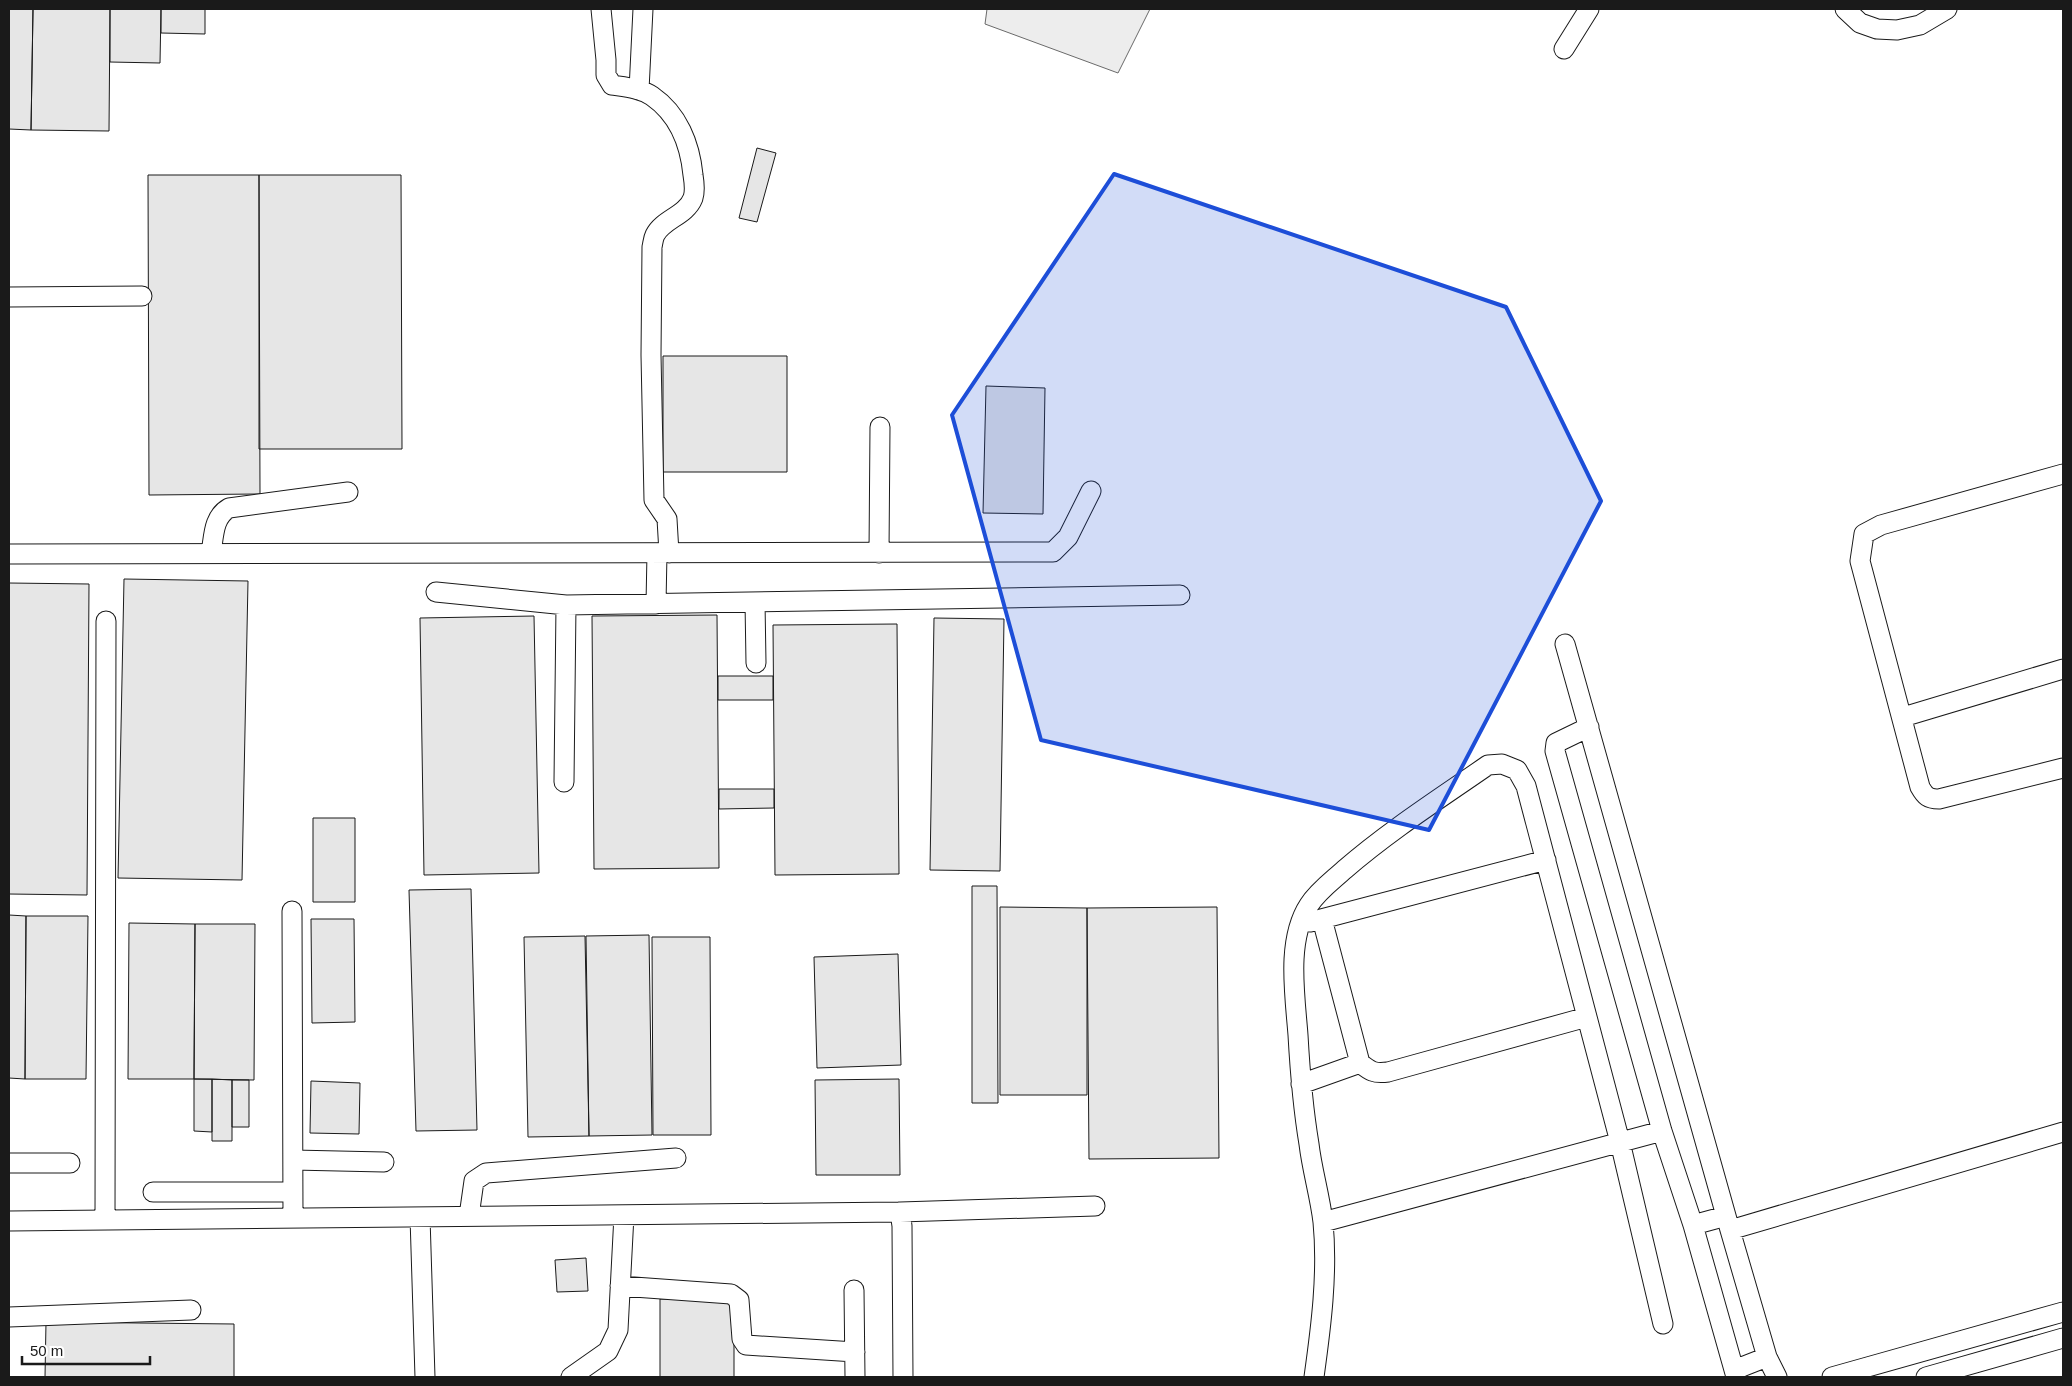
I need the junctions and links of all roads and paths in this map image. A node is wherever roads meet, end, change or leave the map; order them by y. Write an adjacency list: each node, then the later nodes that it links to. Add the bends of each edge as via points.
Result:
1 (601, 9): 7 (street, via 606,75 612,85)
2 (643, 9): 7 (street)
3 (1588, 9): 6 (street)
4 (1844, 9): 5 (street, via 1860,23 1877,29 1897,30 1920,25)
5 (1947, 9)
6 (1564, 50)
7 (639, 90): 15 (street, via 671,112 692,158 694,180 692,198 684,210 655,235 652,246 654,500 667,519)
8 (9, 296): 9 (street)
9 (142, 296)
10 (880, 427): 16 (street)
11 (2063, 474): 27 (street, via 1881,525 1864,534 1860,561)
12 (1091, 491): 16 (street, via 1068,537 1053,552)
13 (348, 492): 14 (street, via 229,508 221,512 216,521)
14 (211, 553): 15 (street); 17 (street)
15 (663, 553): 16 (street); 22 (street)
16 (879, 553)
17 (9, 554)
18 (436, 592): 21 (street)
19 (1180, 595): 20 (street)
20 (755, 602): 22 (street); 25 (street)
21 (566, 604): 22 (street); 30 (street)
22 (656, 604)
23 (106, 621): 54 (street)
24 (1565, 644): 28 (street)
25 (756, 663)
26 (2063, 669): 27 (street)
27 (1903, 717): 29 (street, via 1920,787 1930,799)
28 (1589, 727): 38 (street, via 1556,743 1554,751); 57 (street)
29 (2063, 768)
30 (564, 782)
31 (1546, 860): 33 (street); 34 (street, via 1526,786 1517,770 1502,764 1488,765 1367,850 1316,895); 35 (street)
32 (292, 911): 42 (street)
33 (1322, 919): 34 (street); 36 (street)
34 (1301, 923): 37 (street, via 1295,948 1294,978)
35 (1587, 1017): 36 (street, via 1388,1072 1370,1072); 40 (street)
36 (1360, 1063): 37 (street)
37 (1301, 1084): 56 (street)
38 (1662, 1131): 40 (street); 58 (street)
39 (2063, 1132): 57 (street)
40 (1620, 1142): 56 (street); 64 (street)
41 (676, 1158): 51 (street, via 486,1172 474,1181)
42 (293, 1160): 43 (street); 47 (street)
43 (384, 1162)
44 (9, 1163): 45 (street)
45 (70, 1163)
46 (152, 1192): 47 (street)
47 (293, 1192): 53 (street)
48 (1095, 1206): 49 (street)
49 (900, 1212): 50 (street); 72 (street)
50 (624, 1215): 51 (street); 59 (street)
51 (469, 1216): 52 (street)
52 (420, 1217): 53 (street); 69 (street)
53 (293, 1218): 54 (street)
54 (105, 1220): 55 (street)
55 (9, 1221)
56 (1323, 1222): 73 (street, via 1320,1334)
57 (1728, 1223): 58 (street); 67 (street)
58 (1693, 1225): 68 (street)
59 (620, 1286): 66 (street, via 731,1294 738,1300 742,1339 746,1345); 70 (street, via 618,1330 608,1351)
60 (854, 1290): 66 (street)
61 (190, 1310): 63 (street)
62 (2063, 1312): 75 (street)
63 (9, 1317)
64 (1664, 1324)
65 (2063, 1338): 76 (street)
66 (855, 1352): 71 (street)
67 (1767, 1357): 68 (street); 74 (street)
68 (1735, 1373)
69 (425, 1377)
70 (571, 1377)
71 (856, 1377)
72 (903, 1377)
73 (1314, 1377)
74 (1777, 1377)
75 (1832, 1377)
76 (1926, 1377)

